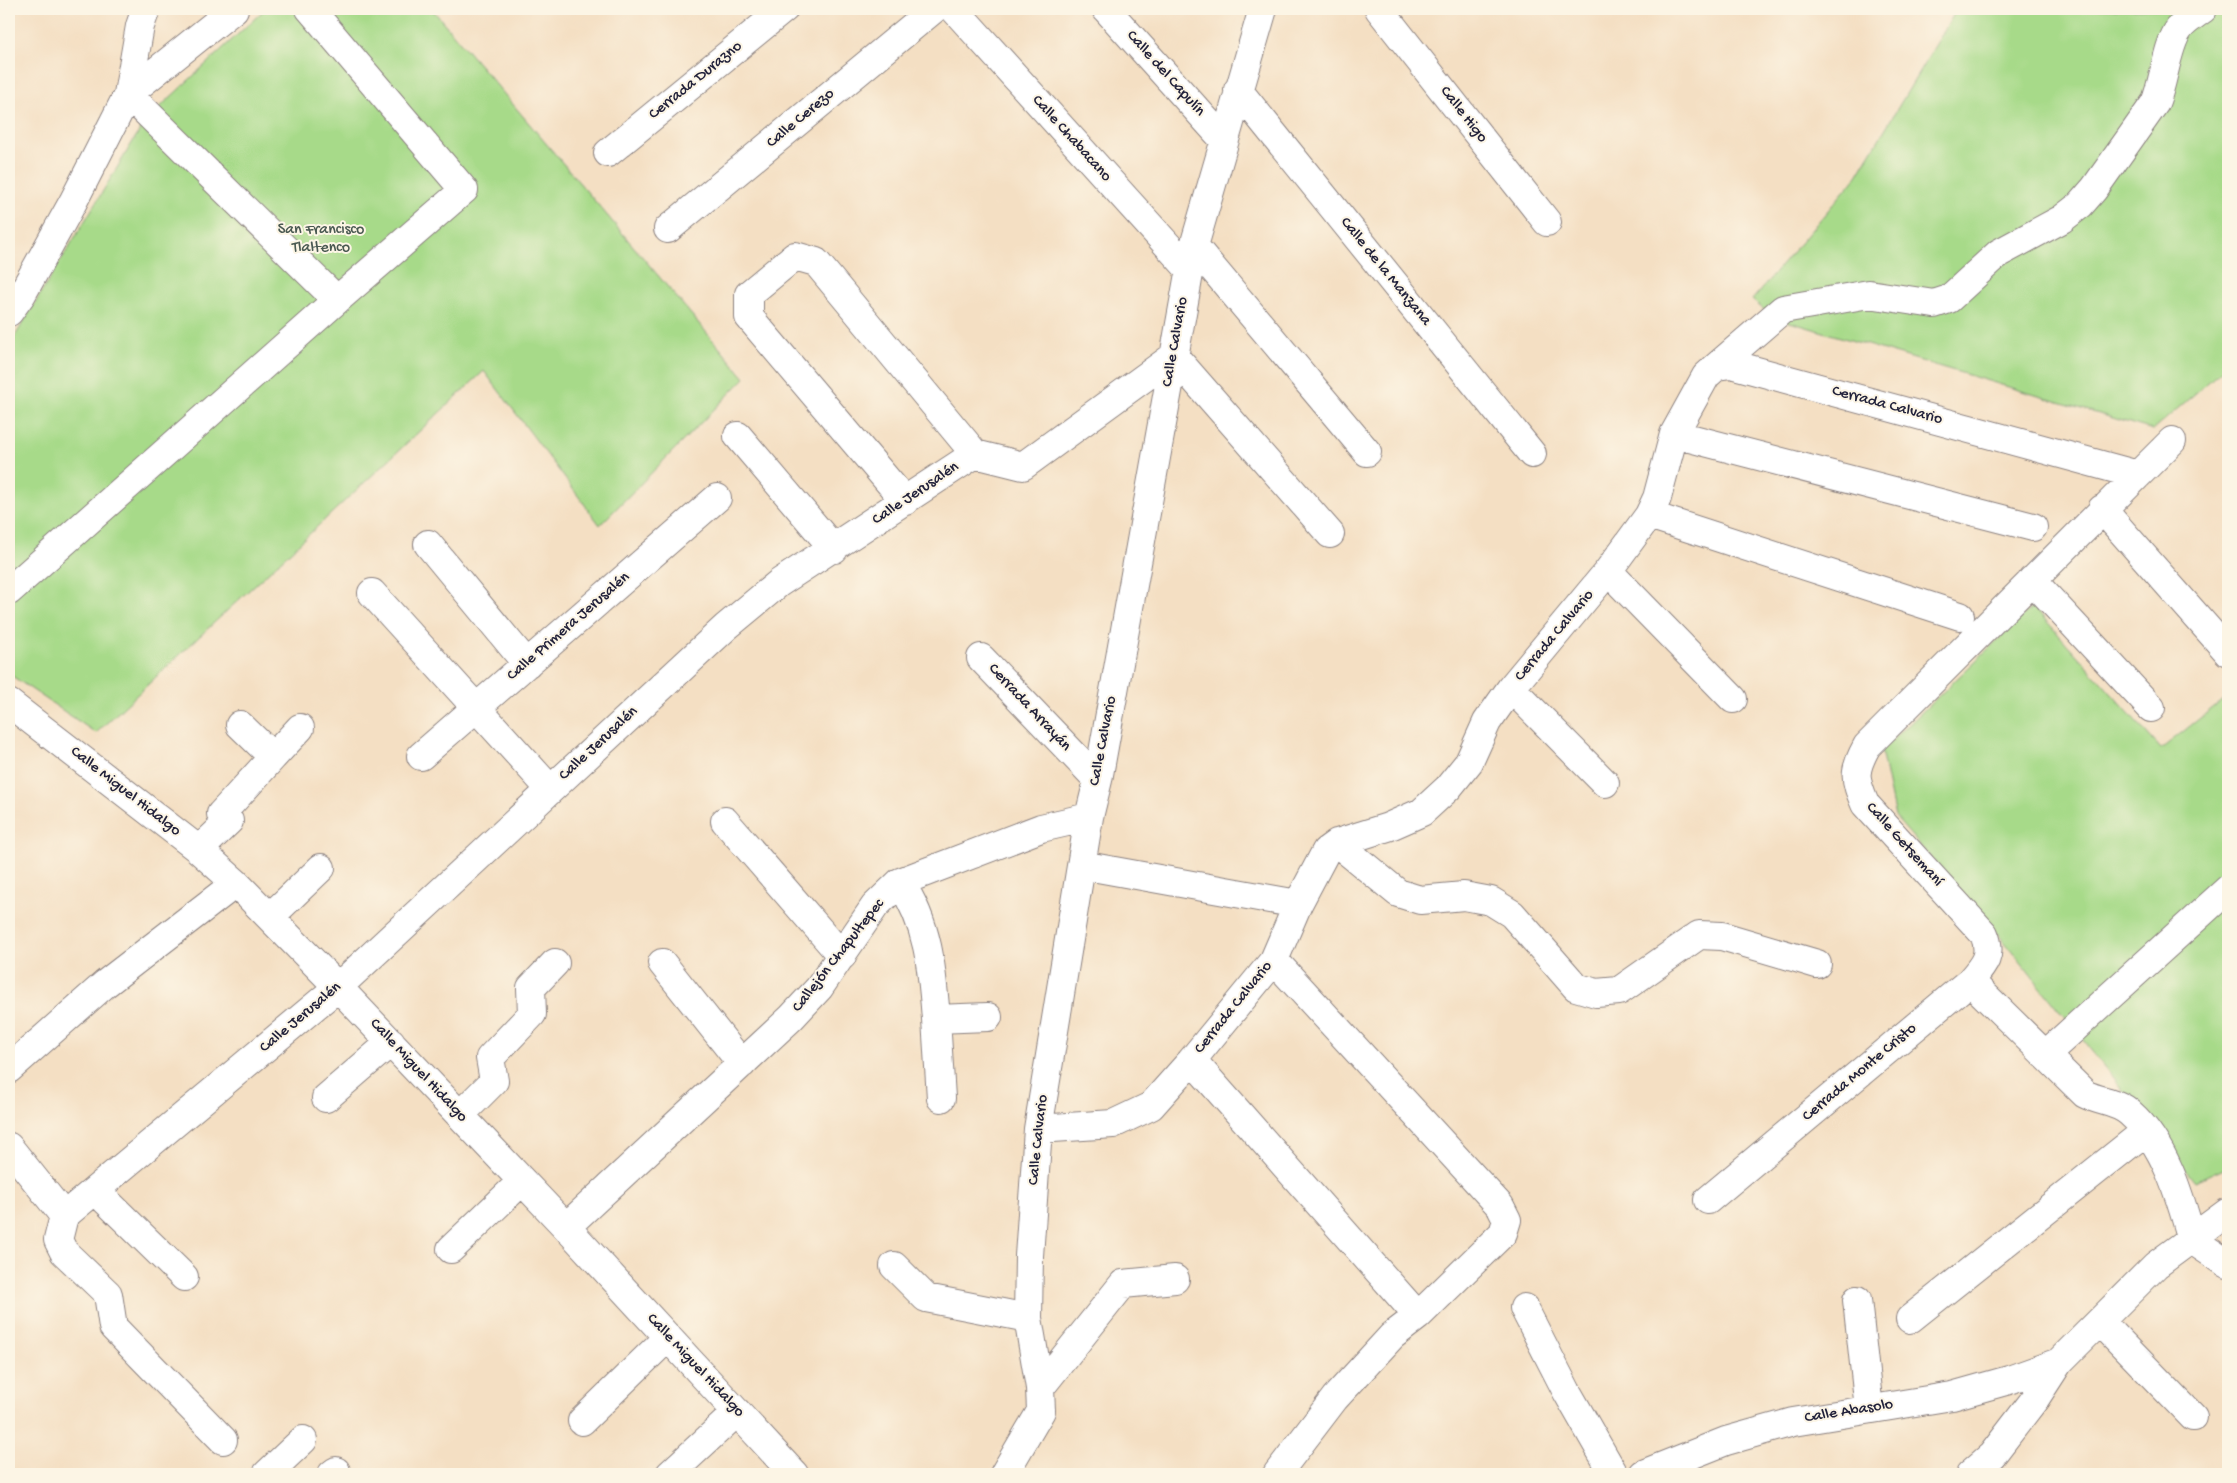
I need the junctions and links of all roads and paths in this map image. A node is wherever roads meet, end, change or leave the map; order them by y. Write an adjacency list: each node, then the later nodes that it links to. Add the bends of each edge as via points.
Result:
1 (146, 9): 12 (street)
2 (234, 9): 12 (street)
3 (310, 9): 18 (street, via 464,190)
4 (784, 9): 14 (street, Cerrada Durazno)
5 (934, 9): 16 (street, Calle Cerezo)
6 (954, 9): 17 (street, Calle Chabacano)
7 (1106, 9): 13 (street, Calle del Capulín)
8 (1379, 9): 15 (street, Calle Higo)
9 (2203, 9): 21 (street, via 2176,35 2156,103 2094,189 2062,219 1999,252 1950,299 1934,304 1869,294 1783,310)
10 (1258, 11): 11 (street, Calle Calvario)
11 (1238, 90): 13 (street, Calle Calvario); 27 (street, Calle de la Manzana)
12 (128, 94): 18 (street); 19 (street, via 73,202)
13 (1224, 140): 17 (street, Calle Calvario)
14 (608, 153)
15 (1547, 222)
16 (668, 229)
17 (1191, 258): 20 (street, Calle Calvario); 25 (street, Calle Chabacano)
18 (337, 300): 39 (street)
19 (9, 312)
20 (1174, 356): 26 (street, Calle Jerusalén, via 1023,466); 34 (street); 54 (street, Calle Calvario)
21 (1717, 366): 22 (street, Cerrada Calvario, via 1706,376); 28 (street, Cerrada Calvario, via 1731,364)
22 (1674, 434): 32 (street, Cerrada Calvario, via 1657,498); 33 (street)
23 (738, 436): 36 (street)
24 (2172, 441): 28 (street)
25 (1367, 452)
26 (975, 454): 30 (street, Calle Jerusalén); 30 (street, via 816,262 795,256 749,294 749,317)
27 (1532, 454)
28 (2138, 475): 31 (street)
29 (717, 498): 44 (street, Calle Primera Jerusalén)
30 (905, 501): 36 (street, Calle Jerusalén)
31 (2102, 509): 38 (street); 42 (street)
32 (1649, 515): 37 (street, Cerrada Calvario); 41 (street)
33 (2033, 527)
34 (1330, 534)
35 (428, 544): 44 (street)
36 (834, 548): 56 (street, Calle Jerusalén, via 779,583 726,627)
37 (1608, 571): 45 (street, Cerrada Calvario); 46 (street)
38 (2032, 580): 48 (street); 68 (street, Calle Getsemaní, via 1867,746 1858,762 1856,782 1866,804)
39 (9, 591)
40 (372, 593): 49 (street)
41 (1960, 616)
42 (2228, 652)
43 (981, 658): 54 (street, Cerrada Arrayán)
44 (527, 664): 49 (street, Calle Primera Jerusalén)
45 (1511, 688): 55 (street); 59 (street, Cerrada Calvario, via 1487,722 1469,762 1448,788 1422,812)
46 (1732, 699)
47 (10, 706): 60 (street, Calle Miguel Hidalgo)
48 (2151, 708)
49 (476, 709): 52 (street, Calle Primera Jerusalén); 56 (street)
50 (240, 725): 53 (street)
51 (300, 728): 53 (street)
52 (421, 756)
53 (273, 757): 60 (street, via 221,814 229,820)
54 (1098, 780): 57 (street, Calle Calvario)
55 (1605, 783)
56 (550, 789): 75 (street, Calle Jerusalén)
57 (1089, 818): 61 (street, Calle Calvario); 63 (street, Callejón Chapultepec, via 1041,828)
58 (725, 821): 69 (street)
59 (1337, 843): 66 (street, Cerrada Calvario, via 1326,851); 73 (street, via 1398,893 1420,900 1464,896 1491,901 1512,914 1576,987 1596,993 1619,991 1699,935 1722,936)
60 (199, 850): 64 (street, Calle Miguel Hidalgo)
61 (1081, 865): 66 (street); 87 (street, Calle Calvario)
62 (320, 868): 67 (street)
63 (900, 882): 69 (street, Callejón Chapultepec, via 876,906); 77 (street, via 914,902 931,960)
64 (236, 883): 67 (street, Calle Miguel Hidalgo); 82 (street, via 106,984)
65 (2228, 889): 79 (street)
66 (1298, 904): 70 (street, Cerrada Calvario)
67 (270, 917): 75 (street, Calle Miguel Hidalgo)
68 (1984, 934): 74 (street, Cerrada Monte Cristo, via 1988,954)
69 (842, 956): 81 (street, Callejón Chapultepec, via 819,988)
70 (1274, 960): 80 (street, Cerrada Calvario); 103 (street, via 1500,1206 1507,1220 1503,1233)
71 (555, 962): 85 (street, via 531,988 532,1014 490,1058 494,1081)
72 (662, 963): 81 (street)
73 (1817, 964)
74 (1970, 981): 79 (street); 91 (street, Cerrada Monte Cristo)
75 (338, 987): 78 (street, Calle Miguel Hidalgo); 90 (street, Calle Jerusalén)
76 (988, 1017): 77 (street)
77 (936, 1019): 84 (street)
78 (391, 1042): 83 (street); 85 (street, Calle Miguel Hidalgo)
79 (2045, 1055): 86 (street, via 2085,1094 2094,1099 2108,1100)
80 (1192, 1060): 87 (street, Cerrada Calvario, via 1151,1106 1113,1124); 103 (street)
81 (742, 1064): 94 (street, Callejón Chapultepec)
82 (9, 1070)
83 (326, 1098)
84 (941, 1098)
85 (460, 1115): 89 (street, Calle Miguel Hidalgo)
86 (2138, 1122): 95 (street, via 2168,1166); 105 (street)
87 (1038, 1129): 104 (street, Calle Calvario)
88 (9, 1147): 93 (street)
89 (522, 1181): 94 (street, Calle Miguel Hidalgo); 96 (street)
90 (95, 1190): 93 (street, Calle Jerusalén); 99 (street)
91 (1708, 1200)
92 (2228, 1212): 95 (street)
93 (64, 1216): 114 (street, via 58,1240 64,1252 108,1294 112,1327)
94 (566, 1227): 107 (street, Calle Miguel Hidalgo)
95 (2192, 1240): 97 (street); 106 (street, via 2156,1265)
96 (451, 1249)
97 (2228, 1264)
98 (894, 1266): 104 (street, via 926,1298)
99 (184, 1278)
100 (1175, 1279): 109 (street, via 1123,1284)
101 (1857, 1300): 110 (street)
102 (1524, 1308): 122 (street)
103 (1418, 1316): 121 (street, via 1392,1336 1335,1398)
104 (1028, 1318): 109 (street, Calle Calvario)
105 (1910, 1319)
106 (2100, 1321): 108 (street); 112 (street)
107 (668, 1337): 111 (street, Calle Miguel Hidalgo); 113 (street)
108 (2059, 1362): 110 (street, Calle Abasolo, via 1952,1396); 123 (street, via 1992,1455)
109 (1040, 1388): 120 (street, Calle Calvario, via 1041,1410)
110 (1869, 1409): 116 (street, Calle Abasolo, via 1793,1422 1726,1441)
111 (738, 1412): 118 (street); 119 (street, Calle Miguel Hidalgo)
112 (2193, 1417)
113 (582, 1420)
114 (223, 1440)
115 (303, 1440): 117 (street)
116 (1656, 1472)
117 (267, 1474)
118 (670, 1474)
119 (794, 1474)
120 (1004, 1474)
121 (1277, 1474)
122 (1614, 1474)
123 (1970, 1474)

